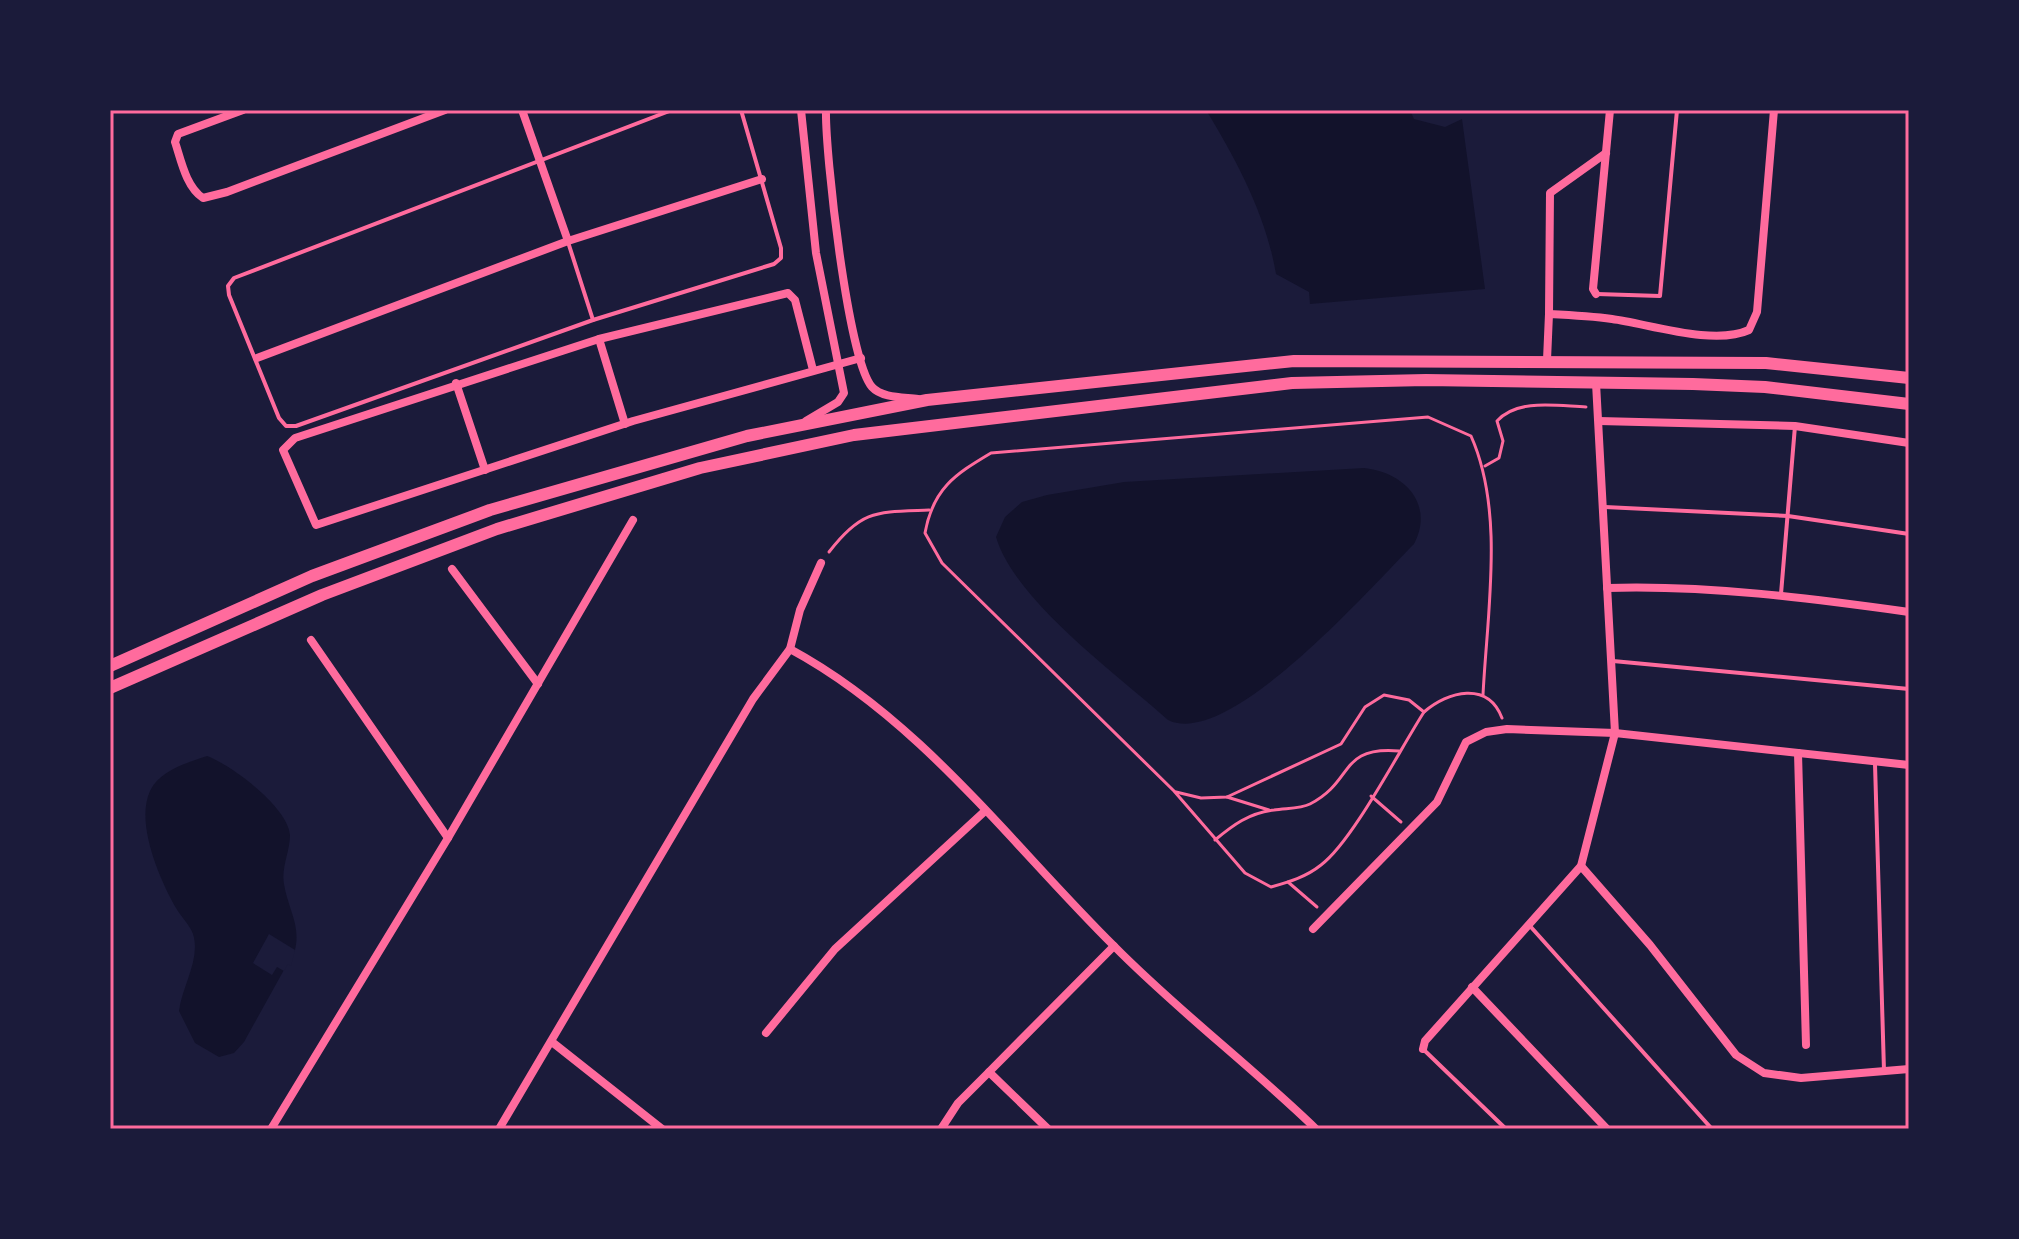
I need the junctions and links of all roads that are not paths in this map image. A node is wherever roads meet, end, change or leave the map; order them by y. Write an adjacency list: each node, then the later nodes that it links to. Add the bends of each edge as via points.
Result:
1 (243, 110): 2 (street, via 178,134 175,142 189,181 203,198)
2 (445, 110)
3 (522, 110): 12 (street)
4 (672, 110): 12 (lane)
5 (741, 110): 13 (lane)
6 (801, 110): 22 (street, via 816,253)
7 (826, 110): 20 (street, via 838,249)
8 (1610, 110): 11 (street)
9 (1677, 110): 15 (lane, via 1660,296)
10 (1774, 110): 16 (street, via 1757,312 1749,330 1665,330)
11 (1606, 153): 15 (street); 16 (street, via 1550,193)
12 (540, 162): 14 (street); 19 (lane, via 234,278 229,295)
13 (762, 179): 14 (street); 17 (lane, via 781,258 774,264)
14 (568, 241): 17 (lane); 19 (street)
15 (1596, 294)
16 (1549, 314): 21 (street)
17 (593, 320): 19 (lane, via 296,426 286,426 279,418)
18 (599, 339): 23 (street, via 790,293); 25 (street); 31 (street)
19 (257, 358)
20 (861, 358): 22 (street); 27 (street, via 869,383 879,393)
21 (1547, 360): 24 (main road, via 1766,363); 27 (main road, via 1294,361)
22 (839, 364): 23 (street); 30 (street, via 844,393)
23 (813, 370): 31 (street)
24 (1909, 378)
25 (456, 383): 34 (street); 34 (street, via 295,438 283,450 316,525)
26 (1596, 383): 28 (main road, via 1765,387); 29 (street); 49 (main road, via 1292,383 854,435 700,468 497,529 322,595)
27 (927, 400): 30 (main road)
28 (1909, 404)
29 (1599, 421): 32 (street); 35 (street)
30 (802, 423): 47 (main road, via 490,510 312,576)
31 (625, 424): 34 (street)
32 (1795, 426): 33 (street); 36 (lane)
33 (1909, 443)
34 (485, 470)
35 (1602, 506): 36 (lane); 41 (street)
36 (1788, 516): 38 (lane); 42 (lane)
37 (633, 520): 48 (street)
38 (1909, 534)
39 (821, 563): 45 (street)
40 (452, 569): 48 (street)
41 (1607, 588): 42 (street, via 1675,586); 46 (street)
42 (1781, 594): 43 (street)
43 (1909, 612)
44 (311, 640): 56 (street)
45 (790, 649): 55 (street, via 867,699); 63 (street, via 753,699)
46 (1613, 661): 50 (lane); 51 (street)
47 (110, 666)
48 (538, 684): 56 (street)
49 (110, 688)
50 (1909, 689)
51 (1615, 733): 52 (street); 57 (street); 59 (street, via 1507,729 1466,742 1437,802)
52 (1798, 753): 53 (street); 64 (street)
53 (1875, 761): 54 (street); 67 (lane)
54 (1909, 765)
55 (985, 811): 60 (street); 62 (street, via 835,949)
56 (448, 838): 69 (street)
57 (1581, 866): 58 (street); 67 (street, via 1736,1055 1764,1073 1801,1078)
58 (1530, 926): 61 (street); 77 (lane)
59 (1313, 929)
60 (1114, 946): 68 (street); 74 (street)
61 (1472, 987): 65 (street); 76 (street)
62 (766, 1033)
63 (552, 1042): 70 (street); 71 (street)
64 (1806, 1045)
65 (1423, 1049): 75 (lane)
66 (1909, 1069): 67 (street)
67 (1884, 1071)
68 (989, 1072): 72 (street); 73 (street)
69 (271, 1129)
70 (499, 1129)
71 (662, 1129)
72 (941, 1129)
73 (1048, 1129)
74 (1316, 1129)
75 (1506, 1129)
76 (1607, 1129)
77 (1712, 1129)

